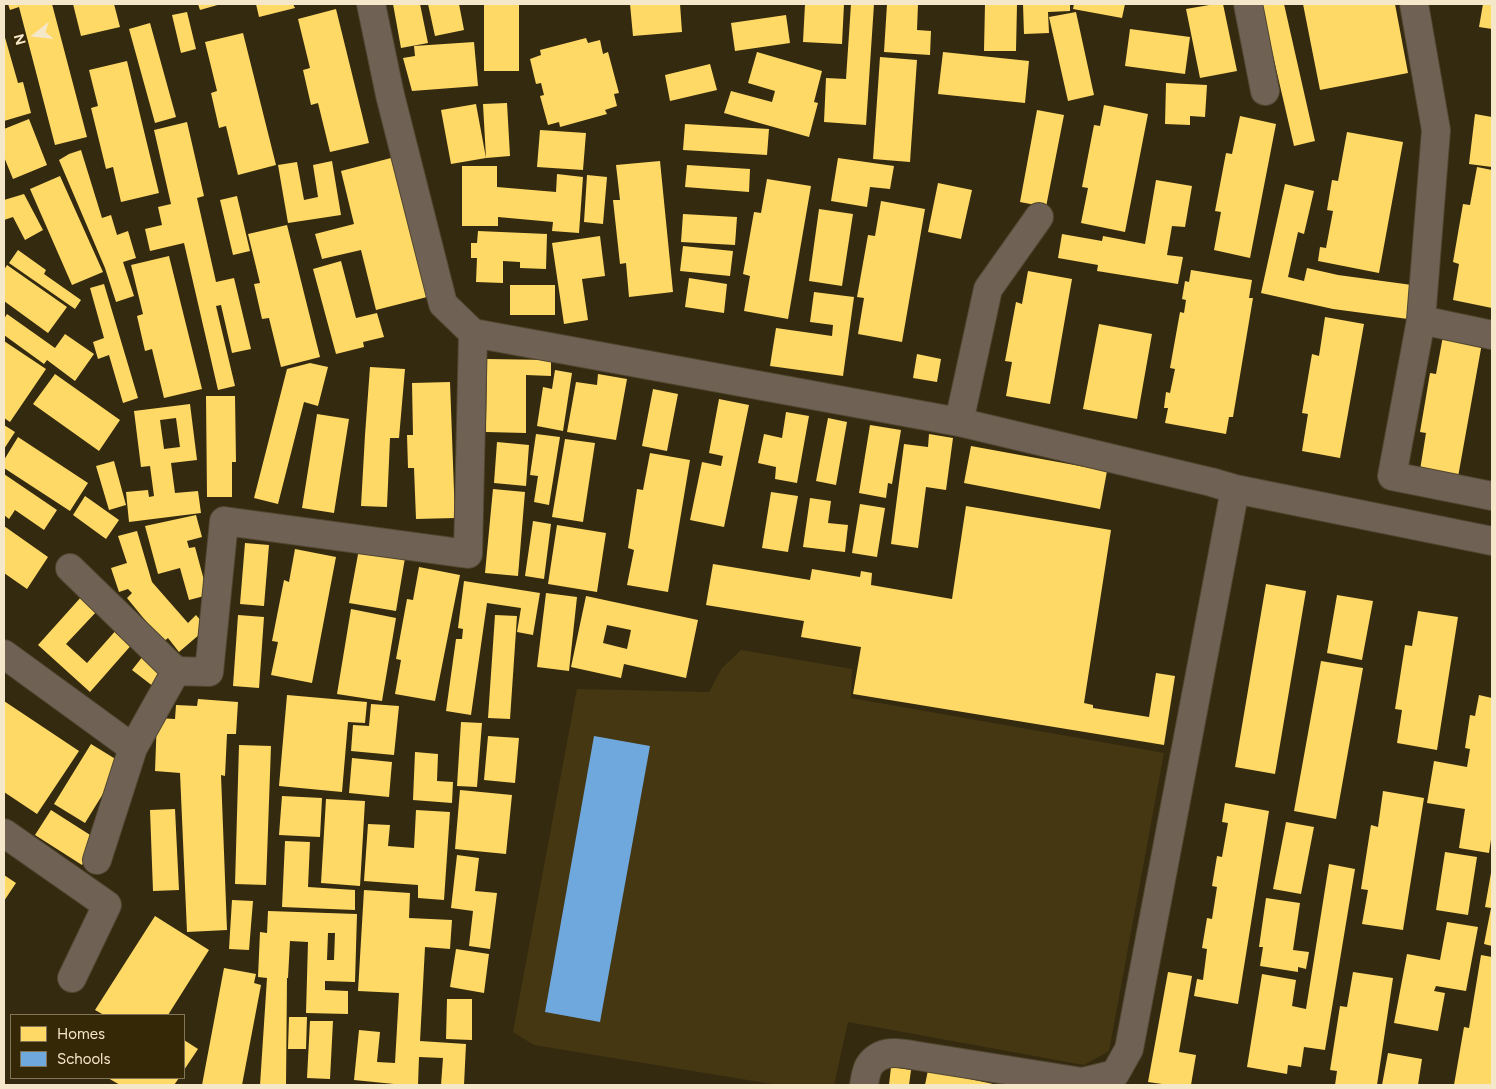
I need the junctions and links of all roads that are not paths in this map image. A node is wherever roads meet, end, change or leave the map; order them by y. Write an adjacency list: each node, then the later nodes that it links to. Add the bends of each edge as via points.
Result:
1 (371, 4): 7 (street, via 390,94 443,304)
2 (1248, 4): 4 (street)
3 (1414, 4): 6 (street, via 1436,130)
4 (1264, 91)
5 (1039, 217): 9 (street, via 988,289)
6 (1421, 320): 8 (street); 11 (street, via 1392,476)
7 (473, 333): 9 (street); 15 (street, via 468,554 224,520 209,672)
8 (1492, 335)
9 (959, 422): 10 (street)
10 (1235, 490): 12 (street); 20 (street, via 1129,1049 1115,1074 1082,1082 897,1052 880,1056 869,1066)
11 (1492, 496)
12 (1492, 541)
13 (70, 568): 15 (street)
14 (4, 654): 16 (street)
15 (176, 671): 16 (street)
16 (133, 748): 18 (street)
17 (4, 833): 19 (street, via 108,905)
18 (97, 860)
19 (72, 978)
20 (864, 1085)

